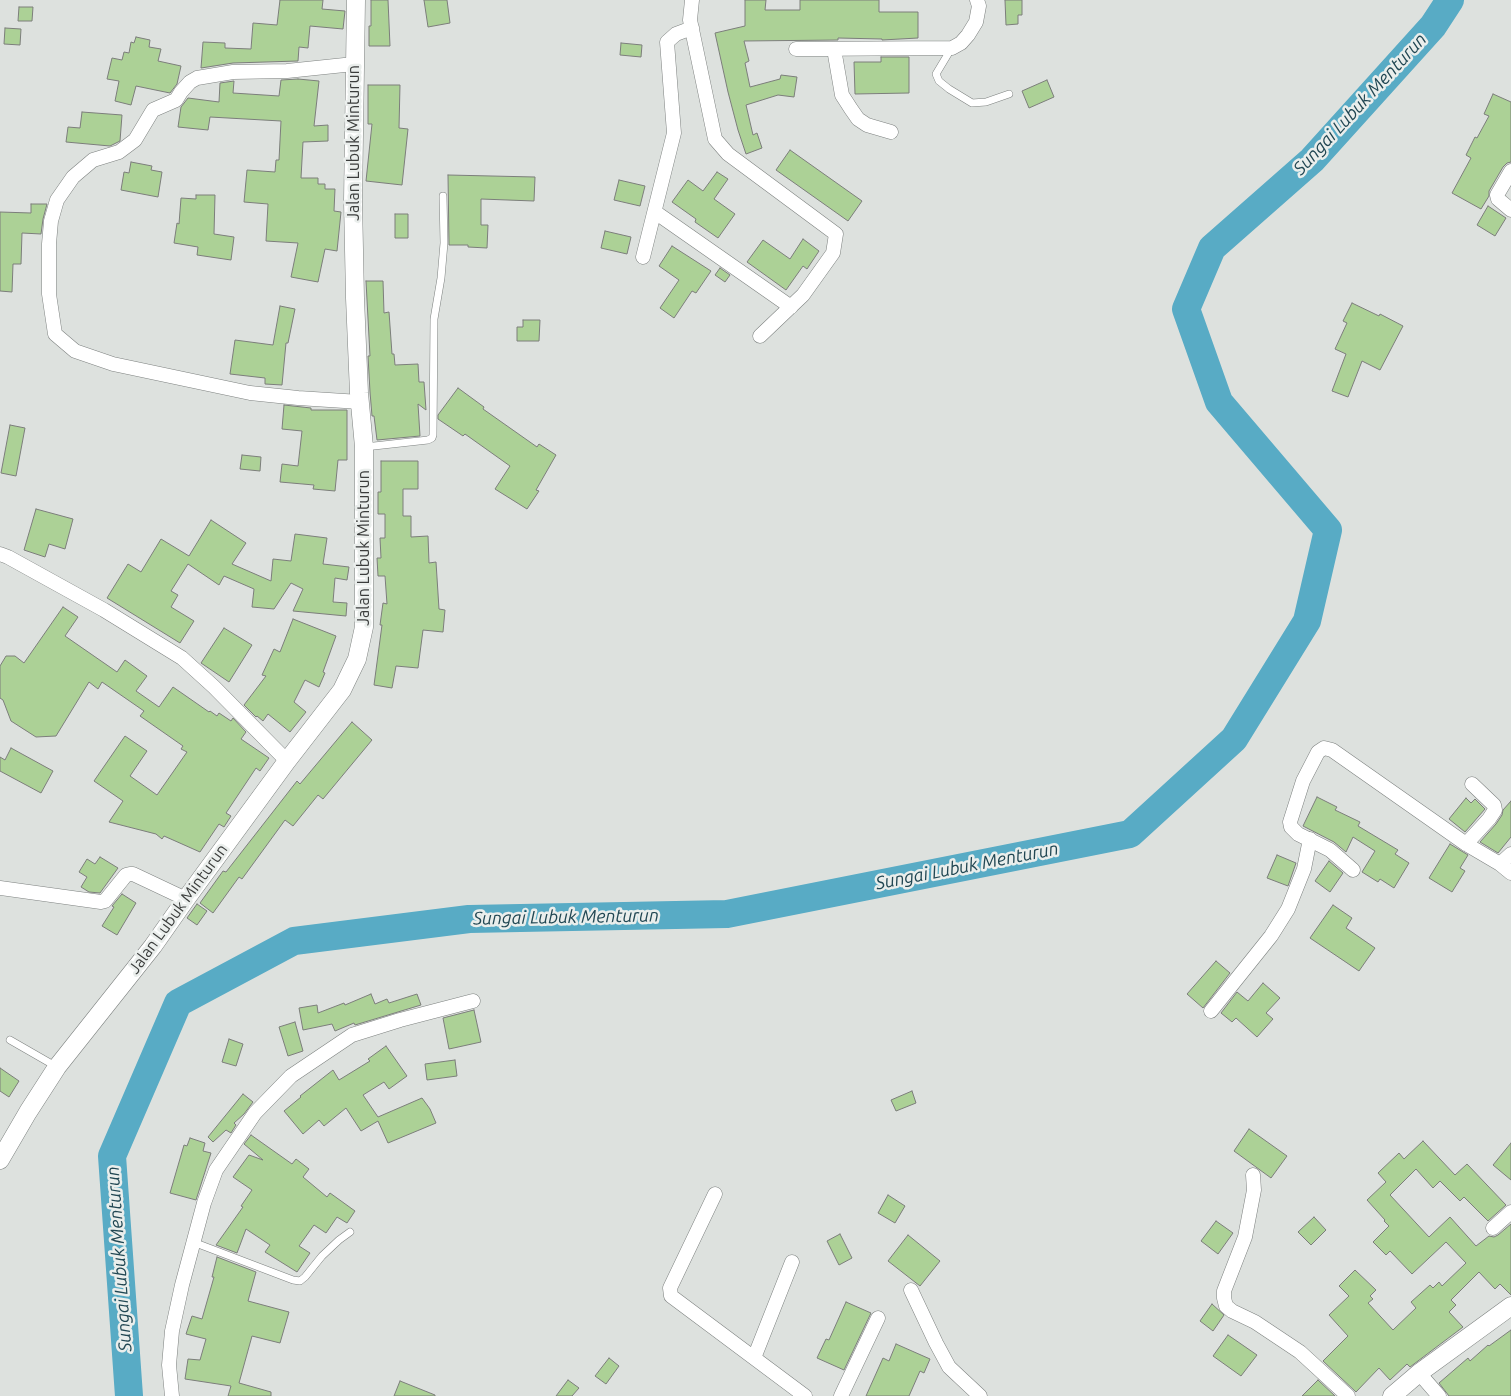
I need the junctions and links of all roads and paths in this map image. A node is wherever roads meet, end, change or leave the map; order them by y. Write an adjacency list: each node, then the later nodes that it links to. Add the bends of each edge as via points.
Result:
1 (356, 0): 8 (street, Jalan Lubuk Minturun)
2 (692, 0): 4 (street)
3 (977, 0): 5 (street, via 976,22 961,43)
4 (692, 28): 14 (street, via 676,34 667,42 674,133); 16 (street, via 715,139 728,154 836,234 833,253)
5 (952, 48): 6 (street); 9 (lane, via 936,74 939,81 972,103)
6 (834, 49): 7 (street); 10 (street, via 842,94 851,109 858,119)
7 (796, 50)
8 (354, 64): 18 (street, Jalan Lubuk Minturun, via 353,211); 18 (street, via 287,71 233,72 190,82 176,100 153,110 135,140 118,152 93,160 73,177 57,200 51,221 48,294 55,334 75,351 113,364 250,393)
9 (1008, 94)
10 (890, 132)
11 (1511, 171): 13 (street, via 1497,195)
12 (443, 196): 19 (lane, via 444,242 434,320 433,435 428,440)
13 (1511, 210)
14 (654, 212): 15 (street); 16 (street)
15 (643, 257)
16 (791, 307): 17 (street)
17 (760, 336)
18 (360, 402): 19 (street, Jalan Lubuk Minturun)
19 (364, 448): 21 (street, Jalan Lubuk Minturun, via 364,628 356,659 342,690)
20 (0, 554): 21 (street, via 104,610 182,658)
21 (287, 761): 29 (street, Jalan Lubuk Minturun)
22 (1472, 784): 24 (street, via 1494,805 1495,810)
23 (1310, 839): 24 (street, via 1296,833 1290,822 1303,781 1318,752 1324,748 1332,750); 27 (street, via 1330,850); 31 (street, via 1304,869 1288,909 1271,936)
24 (1466, 844): 26 (street)
25 (1511, 854): 26 (street)
26 (1506, 868)
27 (1353, 870)
28 (0, 888): 29 (street, via 101,902 126,875 133,874)
29 (186, 899): 33 (street, Jalan Lubuk Minturun)
30 (473, 1001): 40 (street, via 352,1035 291,1076 255,1113 216,1170)
31 (1211, 1011)
32 (10, 1040): 33 (lane)
33 (57, 1067): 34 (street, Jalan Lubuk Minturun)
34 (0, 1160)
35 (1253, 1174): 51 (street, via 1254,1190 1245,1236 1224,1290 1226,1306 1300,1352)
36 (715, 1194): 45 (street, via 670,1294)
37 (1511, 1212): 38 (street)
38 (1493, 1228)
39 (350, 1232): 40 (lane, via 338,1240 300,1281)
40 (194, 1242): 47 (street, via 172,1331 169,1365)
41 (792, 1262): 45 (street)
42 (911, 1290): 50 (street, via 949,1366)
43 (1511, 1306): 46 (street)
44 (878, 1318): 49 (street)
45 (754, 1358): 48 (street)
46 (1419, 1373): 52 (street); 53 (street)
47 (172, 1396)
48 (806, 1396)
49 (841, 1396)
50 (980, 1396)
51 (1348, 1396)
52 (1392, 1396)
53 (1439, 1396)

